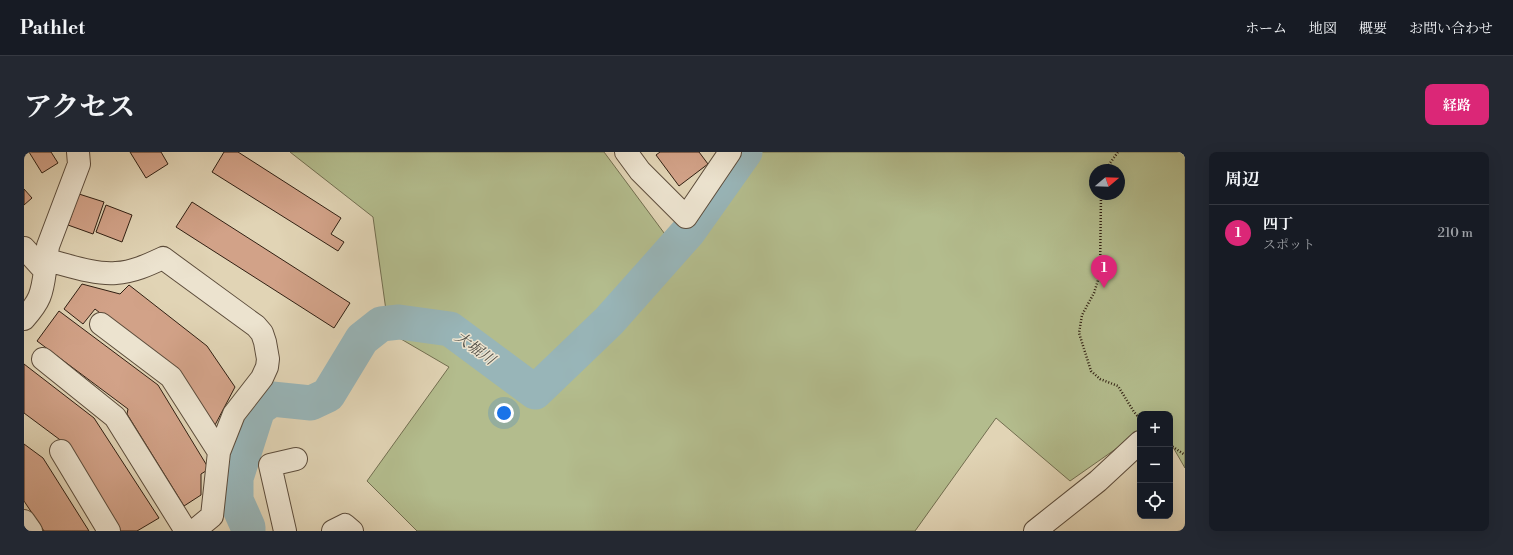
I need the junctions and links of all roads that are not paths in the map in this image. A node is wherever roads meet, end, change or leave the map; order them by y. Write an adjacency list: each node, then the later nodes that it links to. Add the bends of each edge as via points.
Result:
1 (78, 152): 5 (street, via 79,164 48,246)
2 (626, 152): 3 (street, via 640,171 686,217)
3 (730, 152)
4 (24, 248): 5 (street)
5 (46, 265): 6 (street, via 43,292); 11 (street, via 115,274 143,267 163,258 256,326 265,342 267,367 262,378 234,414)
6 (24, 320)
7 (101, 324): 11 (street, via 171,377)
8 (43, 359): 16 (street, via 115,416)
9 (1137, 445): 21 (street, via 1098,481)
10 (61, 451): 15 (street)
11 (219, 452): 17 (street, via 212,516)
12 (296, 459): 18 (street, via 270,465)
13 (24, 520): 14 (street)
14 (30, 531)
15 (109, 531)
16 (186, 531)
17 (194, 531)
18 (285, 531)
19 (333, 531): 20 (street, via 344,524)
20 (352, 531)
21 (1034, 531)

